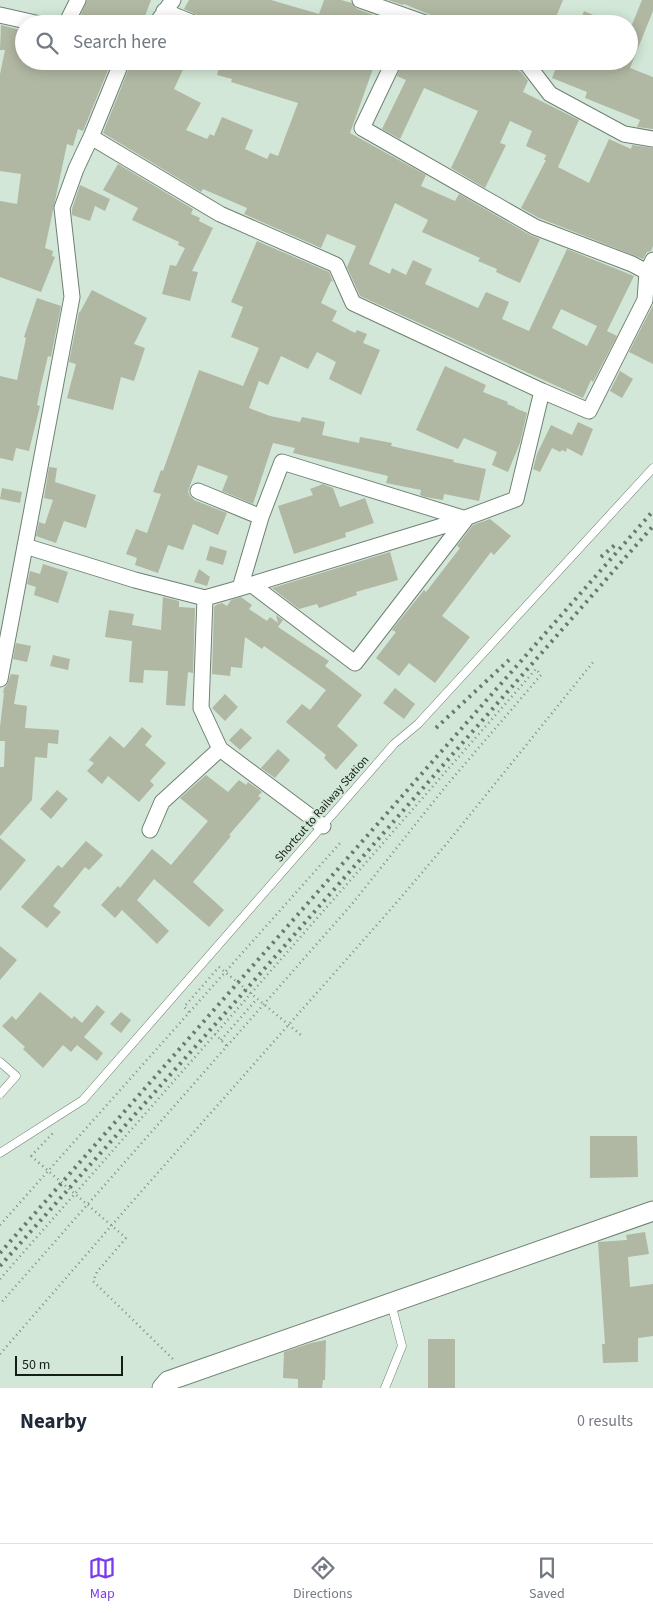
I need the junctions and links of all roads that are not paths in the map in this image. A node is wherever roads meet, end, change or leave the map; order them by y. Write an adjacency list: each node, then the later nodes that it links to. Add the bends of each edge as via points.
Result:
1 (78, 0): 4 (street)
2 (360, 0): 5 (street)
3 (0, 15): 6 (street)
4 (70, 15)
5 (400, 15)
6 (15, 18)
7 (118, 70): 10 (street)
8 (390, 70): 12 (street, via 362,128 536,227 632,264)
9 (532, 70): 11 (street, via 550,94 624,134)
10 (91, 138): 13 (street, via 220,214 336,265 353,303); 18 (street, via 62,208 72,297)
11 (653, 139)
12 (650, 266): 13 (street, via 645,300 589,411)
13 (542, 391): 17 (street, via 516,499)
14 (653, 468): 23 (lane, Shortcut to Railway Station, via 418,724 394,744)
15 (198, 491): 16 (street)
16 (262, 517): 17 (street, via 282,462); 19 (street)
17 (466, 519): 19 (street); 19 (street, via 355,663)
18 (25, 546): 20 (street); 21 (street)
19 (246, 586): 20 (street)
20 (205, 598): 22 (street, via 201,708)
21 (0, 679)
22 (220, 749): 23 (street); 24 (street, via 162,802)
23 (323, 826): 27 (lane, Shortcut to Railway Station, via 83,1100)
24 (150, 830)
25 (0, 1062): 26 (lane, via 16,1076)
26 (0, 1094)
27 (0, 1153)
28 (653, 1210): 29 (street)
29 (391, 1303): 30 (street, via 168,1381); 31 (lane, via 402,1346)
30 (162, 1388)
31 (385, 1388)

